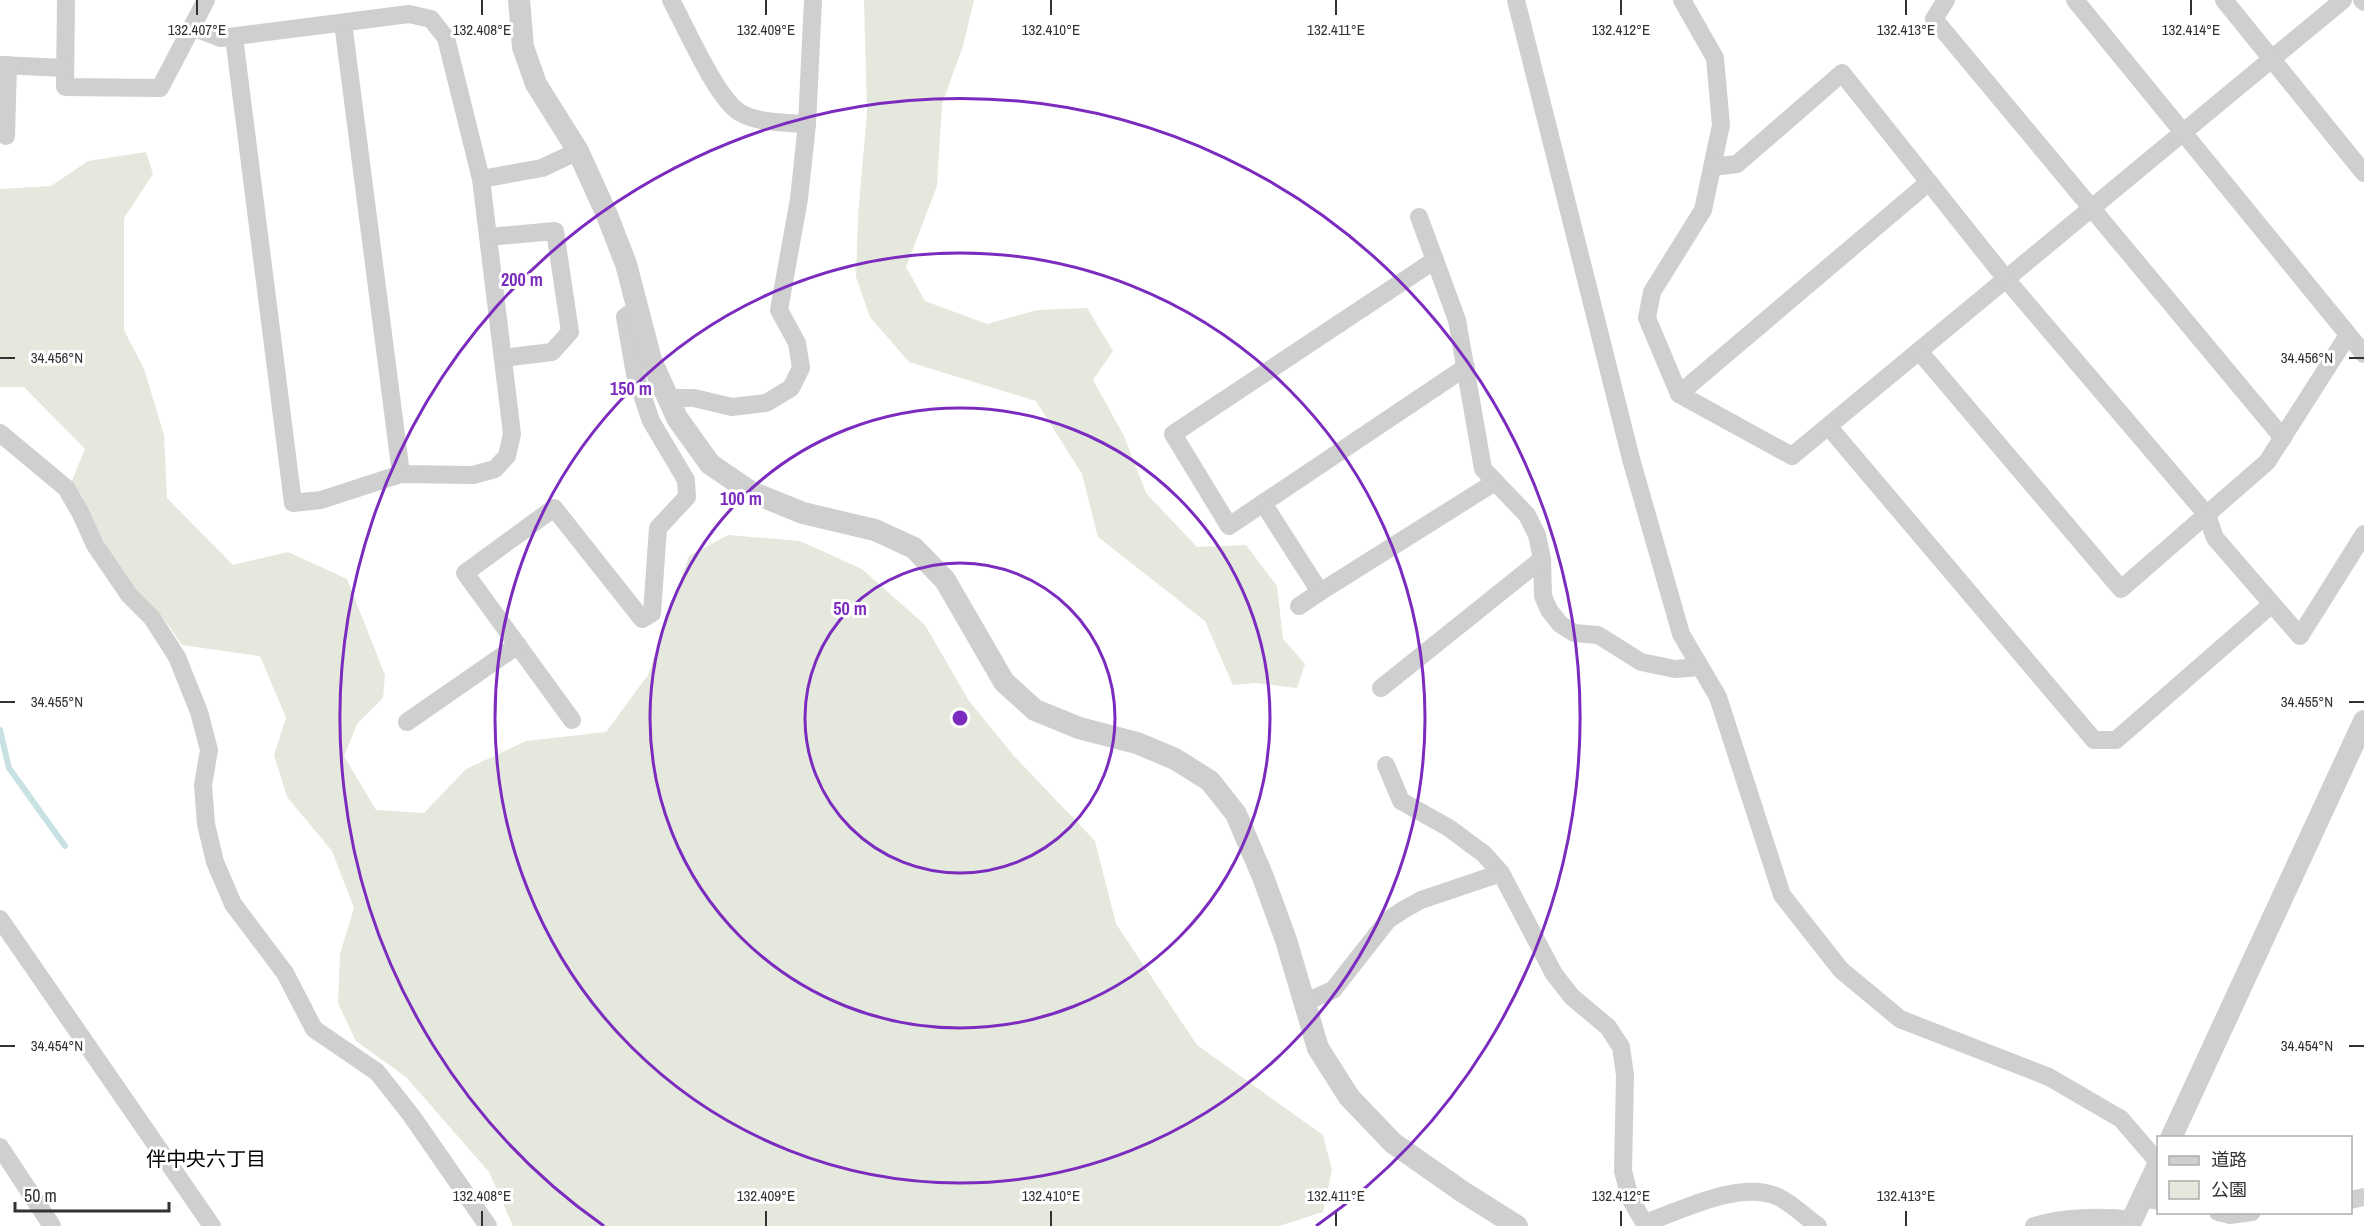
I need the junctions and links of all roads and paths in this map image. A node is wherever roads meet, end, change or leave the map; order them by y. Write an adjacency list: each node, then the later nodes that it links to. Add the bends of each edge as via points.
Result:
1 (66, 0): 17 (street)
2 (206, 0): 13 (street)
3 (519, 0): 21 (street, via 523,47 536,84)
4 (671, 0): 18 (street, via 722,95 739,113 768,122)
5 (813, 0): 18 (street)
6 (1516, 0): 52 (street, via 1631,459 1681,634)
7 (1682, 0): 22 (street, via 1715,58 1721,125)
8 (1946, 0): 26 (street, via 1934,20)
9 (2075, 0): 19 (street)
10 (2224, 0): 15 (street)
11 (2343, 0): 15 (street)
12 (343, 22): 14 (street); 24 (street, via 409,14 431,19 446,38); 42 (street)
13 (192, 27): 14 (street, via 221,38); 17 (street, via 160,88 65,87)
14 (234, 37): 42 (street, via 293,503 321,500)
15 (2272, 59): 19 (street); 23 (street)
16 (4, 65): 17 (street); 20 (street)
17 (65, 68)
18 (807, 124): 38 (street, via 799,199 779,310 797,344 801,368 792,388 766,403 732,407 694,398)
19 (2183, 132): 26 (street); 32 (street)
20 (6, 136)
21 (578, 151): 24 (street, via 542,168); 31 (street, via 626,264)
22 (1712, 167): 25 (street, via 1737,164 1842,73); 37 (street, via 1703,210 1652,292 1647,318)
23 (2364, 173)
24 (481, 179): 28 (street)
25 (1929, 182): 30 (street); 37 (street)
26 (2092, 207): 30 (street); 41 (street)
27 (1419, 217): 29 (street)
28 (488, 237): 35 (street); 35 (street, via 555,231 570,332 552,352)
29 (1435, 260): 36 (street, via 1457,320); 44 (street, via 1173,434 1228,526)
30 (2006, 279): 33 (street); 45 (street)
31 (638, 308): 38 (street, via 651,360); 51 (street, via 625,317 635,374 651,421 686,480 687,497 658,528 652,613 642,619 554,508 465,573)
32 (2348, 335): 34 (street); 41 (street)
33 (1919, 351): 39 (street); 45 (street, via 2121,589)
34 (2364, 354)
35 (503, 358): 42 (street, via 512,434 507,456 495,469 473,475)
36 (1466, 367): 43 (street, via 1483,469); 44 (street)
37 (1679, 394): 39 (street, via 1792,456)
38 (669, 398): 60 (street, via 677,418 710,464 751,492 803,513 875,530 914,548 945,580 1004,682 1035,710 1079,728 1137,743 1175,759 1210,781 1236,814 1263,877)
39 (1828, 426): 49 (street, via 2094,740 2116,740)
40 (0, 433): 70 (street, via 66,488 95,545 177,657 200,712 208,750 203,785 206,824 214,862 233,904 285,973 314,1029 377,1072)
41 (2283, 438): 45 (street, via 2267,462)
42 (401, 474)
43 (1495, 482): 47 (street, via 1527,515 1537,535); 48 (street)
44 (1263, 503): 48 (street)
45 (2207, 515): 49 (street, via 2215,538)
46 (2364, 534): 49 (street, via 2300,636)
47 (1542, 559): 52 (street, via 1543,596 1560,624 1574,633 1598,635 1641,662 1675,669); 53 (street)
48 (1320, 592): 50 (street)
49 (2272, 604)
50 (1299, 606)
51 (518, 645): 54 (street); 56 (street)
52 (1700, 667): 63 (street, via 1718,697 1782,895 1841,970 1899,1019 2049,1077 2121,1119)
53 (1381, 688)
54 (572, 720)
55 (2364, 721): 61 (street)
56 (407, 722)
57 (1386, 765): 58 (street, via 1401,801 1449,828 1484,854)
58 (1501, 873): 60 (street, via 1403,910 1388,920 1333,990); 67 (street, via 1554,974 1572,997 1608,1027 1621,1047 1625,1075 1623,1171 1630,1198)
59 (0, 919): 69 (street)
60 (1304, 1004): 71 (street, via 1318,1048 1349,1097 1393,1143)
61 (2171, 1136)
62 (0, 1147): 68 (street)
63 (2157, 1162)
64 (2157, 1168): 65 (street)
65 (2150, 1200): 66 (street)
66 (2131, 1223): 73 (street, via 2112,1217)
67 (1645, 1224): 72 (street, via 1733,1192 1752,1191 1777,1196)
68 (52, 1226)
69 (212, 1226)
70 (488, 1226)
71 (1517, 1226)
72 (1818, 1226)
73 (2034, 1226)

